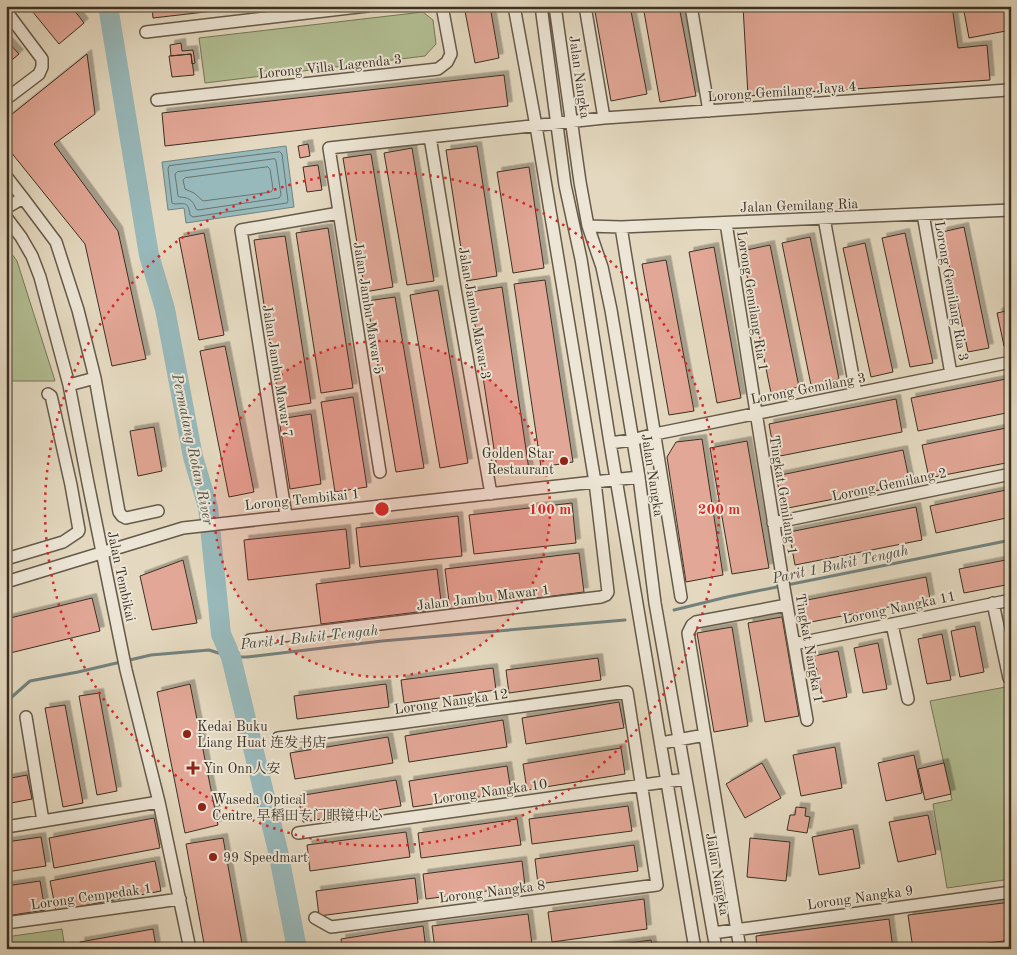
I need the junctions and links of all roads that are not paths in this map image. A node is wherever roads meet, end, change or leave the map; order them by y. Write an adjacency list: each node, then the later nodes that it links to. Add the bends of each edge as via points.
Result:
1 (367, 6): 9 (street)
2 (442, 6): 12 (street, Lorong Villa Lagenda 3, via 451,54 438,69)
3 (514, 6): 17 (street)
4 (541, 6): 16 (street, Jalan Nangka)
5 (555, 6): 15 (street, Jalan Nangka)
6 (585, 6): 14 (street, Jalan Nangka)
7 (691, 6): 13 (street)
8 (6, 11): 11 (street, via 42,59 39,74)
9 (146, 32)
10 (1008, 90): 13 (street, Lorong Gemilang Jaya 4)
11 (6, 100)
12 (157, 100)
13 (709, 111): 14 (street, Lorong Gemilang Jaya 4)
14 (604, 118): 15 (street, Lorong Gemilang Jaya 4)
15 (572, 122): 16 (street, Lorong Gemilang Jaya 4); 29 (street, Jalan Nangka)
16 (558, 123): 17 (street, Lorong Gemilang Jaya 4); 42 (street, Jalan Nangka, via 565,185 581,259)
17 (536, 126): 18 (street, Lorong Gemilang Jaya 4); 47 (street)
18 (430, 137): 19 (street, Lorong Gemilang Jaya 4); 50 (street, Jalan Jambu Mawar 3)
19 (329, 148): 24 (street, Jalan Jambu Mawar 5)
20 (6, 176): 21 (street)
21 (23, 198): 22 (street); 33 (street, via 56,242)
22 (6, 208)
23 (1011, 210): 25 (street, Jalan Gemilang Ria)
24 (339, 213): 43 (street, Jalan Jambu Mawar 5); 52 (street, Jalan Jambu Mawar 7, via 241,230)
25 (923, 214): 27 (street, Jalan Gemilang Ria); 32 (street, Lorong Gemilang Ria 3)
26 (6, 217): 34 (street, Jalan Tembikai, via 32,256 40,277)
27 (824, 218): 28 (street, Jalan Gemilang Ria); 35 (street)
28 (726, 223): 30 (street, Jalan Gemilang Ria); 37 (street, Lorong Gemilang Ria 1)
29 (588, 226): 30 (street, Jalan Gemilang Ria); 41 (street, Jalan Nangka, via 602,267 611,310)
30 (621, 227): 40 (street, Jalan Nangka)
31 (1011, 362): 32 (street, Lorong Gemilang 3)
32 (951, 374): 35 (street, Lorong Gemilang 3)
33 (95, 378): 34 (street); 51 (street, via 119,512 126,518)
34 (69, 386): 38 (street, Jalan Tembikai)
35 (856, 393): 37 (street, Lorong Gemilang 3)
36 (48, 394): 39 (street)
37 (756, 414): 40 (street, Lorong Gemilang 3); 53 (street, Tingkat Gemilang 1)
38 (75, 416): 39 (street); 48 (street, Jalan Tembikai)
39 (56, 420): 49 (street)
40 (655, 434): 41 (street, Lorong Gemilang 3); 60 (street, Jalan Nangka)
41 (632, 440): 42 (street, Lorong Gemilang 3); 45 (street, Jalan Nangka)
42 (610, 443): 46 (street, Jalan Nangka)
43 (380, 472)
44 (1011, 474): 53 (street, Lorong Gemilang 2)
45 (639, 477): 46 (street, Lorong Tembikai 1); 73 (street, Jalan Nangka)
46 (616, 480): 47 (street, Lorong Tembikai 1); 74 (street, Jalan Nangka)
47 (595, 482): 50 (street, Lorong Tembikai 1); 65 (street, Jalan Jambu Mawar 1, via 608,589 606,595)
48 (88, 483): 49 (street); 54 (street, Jalan Tembikai)
49 (71, 485): 55 (street, via 78,532 63,542)
50 (491, 494): 52 (street, Lorong Tembikai 1)
51 (158, 511)
52 (286, 516): 54 (street, Lorong Tembikai 1, via 183,528)
53 (773, 523): 58 (street, Tingkat Gemilang 1)
54 (102, 553): 57 (street, Lorong Tembikai 1); 78 (street, Jalan Tembikai, via 126,670)
55 (23, 554): 56 (street); 57 (street)
56 (6, 559)
57 (27, 575): 59 (street, Lorong Tembikai 1)
58 (783, 581): 63 (street, Tingkat Nangka 1)
59 (6, 582)
60 (681, 597)
61 (1011, 600): 62 (street, Lorong Nangka 11)
62 (994, 603): 64 (street, Lorong Nangka 11); 67 (street)
63 (787, 605): 66 (street, Tingkat Nangka 1); 72 (street, via 692,625 688,633)
64 (892, 624): 66 (street, Lorong Nangka 11); 68 (street)
65 (250, 640)
66 (794, 644): 70 (street, Tingkat Nangka 1)
67 (1009, 678)
68 (908, 699)
69 (26, 716): 79 (street)
70 (807, 720)
71 (278, 738): 77 (street, Lorong Nangka 12, via 627,692)
72 (705, 738): 73 (street); 86 (street)
73 (679, 740): 74 (street); 75 (street, Jalan Nangka)
74 (661, 742): 76 (street, Jalan Nangka)
75 (686, 778): 76 (street, Lorong Nangka 10); 87 (street, Jalan Nangka)
76 (667, 781): 77 (street, Lorong Nangka 10); 89 (street, Jalan Nangka)
77 (641, 784): 81 (street, Lorong Nangka 10); 84 (street, Lorong Nangka 8, via 657,885 331,927)
78 (159, 802): 79 (street); 83 (street, Jalan Tembikai)
79 (43, 822): 80 (street)
80 (6, 828)
81 (298, 833)
82 (1011, 892): 86 (street, Lorong Nangka 9)
83 (180, 899): 85 (street, Lorong Cempedak 1); 88 (street, Jalan Tembikai)
84 (315, 918)
85 (6, 923)
86 (737, 929): 87 (street, Lorong Nangka 9); 91 (street)
87 (713, 933): 90 (street, Jalan Nangka)
88 (190, 949)
89 (694, 949)
90 (716, 949)
91 (740, 949)

